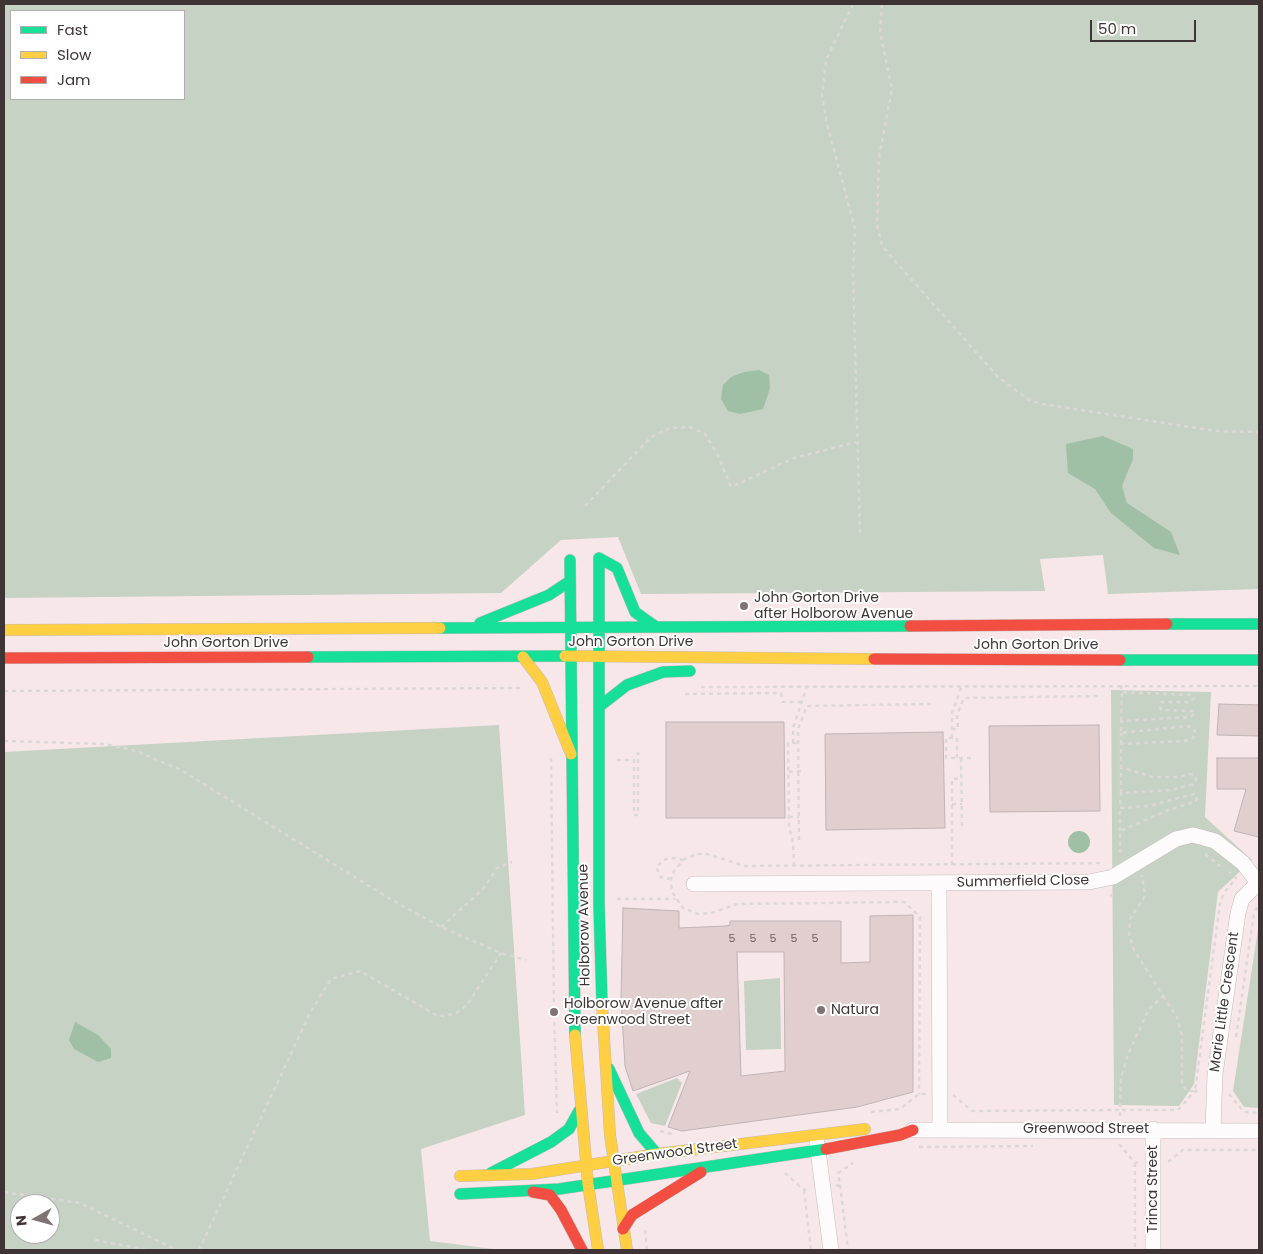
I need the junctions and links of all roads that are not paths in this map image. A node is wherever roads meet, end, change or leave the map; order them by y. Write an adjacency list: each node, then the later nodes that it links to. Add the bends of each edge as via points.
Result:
1 (570, 560): 2 (main road, Holborow Avenue)
2 (570, 581): 5 (main road, Holborow Avenue); 8 (main road, via 549,594)
3 (1259, 624): 4 (main road, John Gorton Drive)
4 (1073, 625): 7 (main road, John Gorton Drive); 10 (main road)
5 (570, 627): 6 (main road, John Gorton Drive); 8 (main road, John Gorton Drive); 14 (main road, Holborow Avenue)
6 (600, 627): 7 (main road, John Gorton Drive); 7 (main road, Holborow Avenue, via 599,558 617,568 636,612); 11 (main road, Holborow Avenue)
7 (656, 627)
8 (467, 628): 9 (main road, John Gorton Drive)
9 (4, 630)
10 (1081, 635)
11 (600, 657): 14 (main road, John Gorton Drive); 15 (main road, John Gorton Drive); 19 (main road, Holborow Avenue)
12 (4, 658): 13 (main road, John Gorton Drive)
13 (523, 658): 14 (main road, John Gorton Drive); 20 (main road, via 542,682)
14 (570, 658): 20 (main road, Holborow Avenue)
15 (800, 658): 16 (main road, John Gorton Drive); 18 (main road, via 759,668)
16 (1259, 660)
17 (701, 670): 19 (main road, via 663,672 627,685)
18 (720, 670)
19 (600, 706): 24 (main road, Holborow Avenue, via 599,905)
20 (571, 754): 25 (main road, Holborow Avenue, via 572,994)
21 (1259, 882): 23 (street, Summerfield Close, via 1243,863 1215,841 1193,835 1176,839 1113,877 1089,882); 29 (street, Marie Little Crescent, via 1242,899 1238,913 1215,1074)
22 (694, 884): 23 (street, Summerfield Close)
23 (939, 884): 28 (street, Summerfield Close)
24 (604, 1058): 33 (main road, via 639,1133); 34 (main road, Holborow Avenue)
25 (580, 1111): 35 (main road, Holborow Avenue); 38 (main road, via 569,1130 552,1142)
26 (1153, 1129): 28 (street, Greenwood Street); 29 (street, Greenwood Street); 48 (street, Trinca Street)
27 (914, 1130): 28 (street, Greenwood Street); 31 (main road, Greenwood Street, via 899,1125); 32 (main road, Greenwood Street)
28 (940, 1130)
29 (1213, 1130): 30 (street, Greenwood Street)
30 (1259, 1130)
31 (816, 1135): 32 (street); 33 (main road, Greenwood Street)
32 (818, 1151): 36 (main road, Greenwood Street); 47 (street)
33 (657, 1154): 34 (main road, Greenwood Street)
34 (613, 1161): 35 (main road, Greenwood Street); 39 (main road, Holborow Avenue)
35 (585, 1165): 38 (main road, Greenwood Street, via 532,1174); 40 (main road, Holborow Avenue)
36 (710, 1167): 39 (main road, Greenwood Street); 43 (main road, via 648,1203 632,1215)
37 (460, 1176): 38 (main road, Greenwood Street)
38 (484, 1176)
39 (616, 1180): 40 (main road, Greenwood Street); 43 (main road, Holborow Avenue)
40 (588, 1184): 41 (main road, Greenwood Street); 45 (main road, Holborow Avenue)
41 (533, 1192): 42 (main road, Greenwood Street); 44 (main road, via 550,1196)
42 (460, 1194)
43 (623, 1229): 46 (main road, Holborow Avenue)
44 (582, 1250)
45 (598, 1250)
46 (627, 1250)
47 (831, 1250)
48 (1153, 1250)

